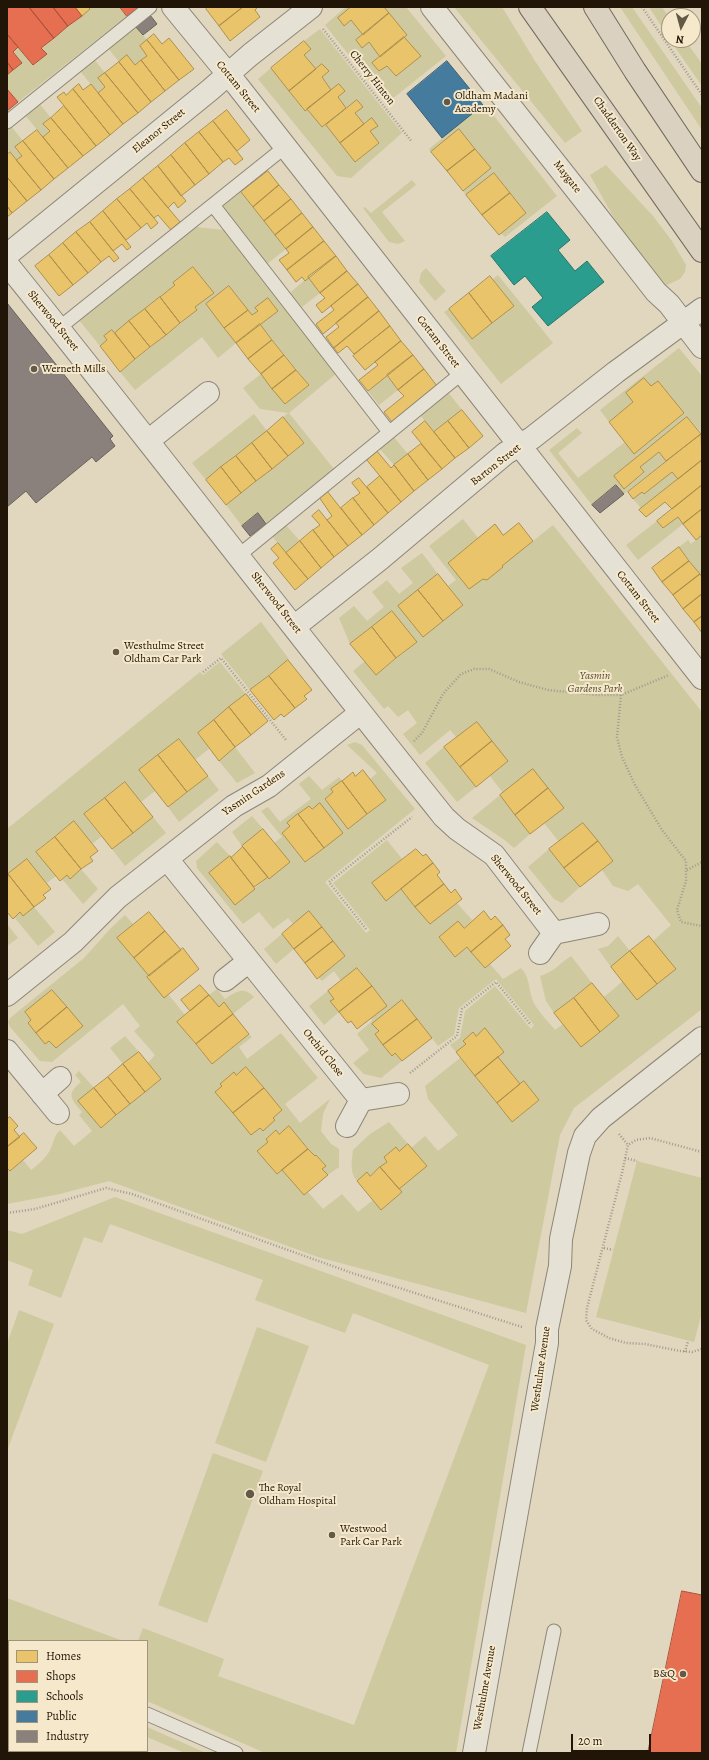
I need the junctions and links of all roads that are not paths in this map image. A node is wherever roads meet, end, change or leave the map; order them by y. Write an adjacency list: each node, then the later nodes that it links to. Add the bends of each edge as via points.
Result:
1 (150, 7): 8 (lane)
2 (173, 7): 7 (street, Cottam Street)
3 (432, 7): 16 (street, Maygate, via 656,292)
4 (530, 7): 12 (highway, Chadderton Way)
5 (595, 7): 10 (highway)
6 (307, 13): 7 (street, Eleanor Street)
7 (228, 74): 9 (street, Cottam Street); 13 (street, Eleanor Street)
8 (7, 122)
9 (285, 147): 11 (lane); 19 (street, Cottam Street)
10 (702, 171)
11 (213, 205): 17 (lane); 21 (lane)
12 (702, 251)
13 (7, 255)
14 (7, 264): 17 (street, Sherwood Street)
15 (702, 309): 16 (street, Barton Street)
16 (683, 321): 18 (street, Maygate); 23 (street, Barton Street)
17 (59, 328): 22 (street, Sherwood Street)
18 (702, 347)
19 (462, 373): 21 (lane); 23 (street, Cottam Street)
20 (208, 393): 22 (street)
21 (389, 432): 24 (lane)
22 (148, 441): 24 (street, Sherwood Street)
23 (519, 446): 25 (street, Barton Street, via 506,453); 26 (street, Cottam Street)
24 (238, 556): 25 (street, Sherwood Street)
25 (294, 627): 27 (street, Sherwood Street)
26 (702, 678)
27 (360, 713): 28 (street, Yasmin Gardens, via 269,786 234,806); 30 (street, Sherwood Street, via 448,821 494,855)
28 (167, 859): 32 (street); 34 (street, Yasmin Gardens, via 107,906 73,942)
29 (598, 924): 30 (street)
30 (554, 932): 31 (street)
31 (540, 953)
32 (249, 961): 33 (street); 40 (street, Orchid Close)
33 (225, 980)
34 (7, 994)
35 (702, 1038): 46 (street, Westhulme Avenue, via 601,1118 586,1136 579,1153 561,1239 560,1266 547,1329 547,1343)
36 (7, 1051): 39 (street)
37 (60, 1078): 39 (street)
38 (403, 1084): 40 (street)
39 (42, 1094): 41 (street)
40 (361, 1100): 42 (street)
41 (58, 1113)
42 (347, 1126)
43 (554, 1631): 47 (lane)
44 (148, 1714): 45 (lane)
45 (236, 1753)
46 (474, 1753)
47 (529, 1753)

